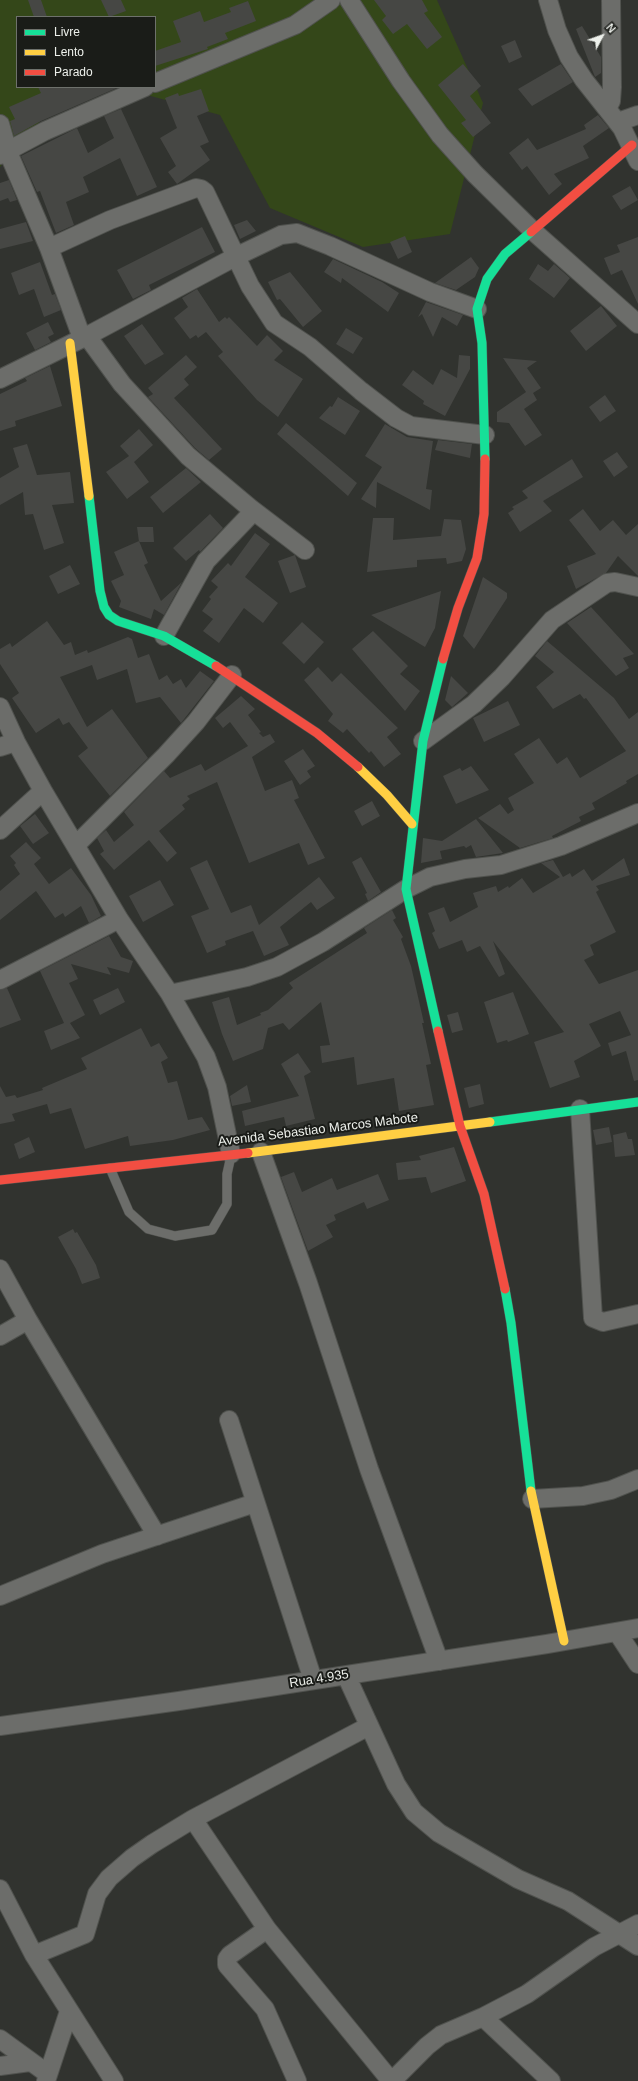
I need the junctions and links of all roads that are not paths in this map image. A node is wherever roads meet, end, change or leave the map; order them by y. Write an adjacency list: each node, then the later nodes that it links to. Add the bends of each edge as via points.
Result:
1 (331, 0): 5 (street, via 295,25)
2 (349, 0): 12 (street, via 401,81 440,135 474,174)
3 (548, 0): 8 (street, via 569,57)
4 (611, 0): 8 (street)
5 (156, 83)
6 (143, 88): 11 (street, via 45,131)
7 (638, 115): 8 (street)
8 (613, 116): 10 (street)
9 (0, 124): 11 (street)
10 (635, 153): 12 (street)
11 (4, 154): 13 (street)
12 (533, 232): 15 (street, via 505,254 487,278); 16 (street)
13 (49, 248): 14 (street, via 110,220 196,188 205,192); 17 (street)
14 (235, 257): 15 (street, via 281,235 297,233 430,292); 17 (street); 19 (street, via 274,323 310,347 396,418 411,426)
15 (477, 309): 19 (street, via 482,343)
16 (638, 324)
17 (80, 339): 18 (street); 20 (street, via 188,456); 23 (street, via 100,591 104,607 109,616 118,621)
18 (0, 379)
19 (485, 435): 26 (street, via 484,514 477,558 458,608 440,668)
20 (250, 508): 21 (street); 23 (street, via 251,514 206,561)
21 (304, 550)
22 (638, 587): 26 (street, via 615,582 607,583 552,620 502,677 474,704)
23 (164, 636): 24 (street)
24 (232, 675): 30 (street, via 317,733 387,795); 32 (street, via 166,755)
25 (0, 707): 27 (street)
26 (423, 740): 30 (street)
27 (8, 745): 28 (street)
28 (43, 790): 31 (street); 32 (street)
29 (638, 813): 33 (street, via 561,846 500,866 465,869 430,877)
30 (412, 824): 33 (street)
31 (0, 830)
32 (76, 845): 34 (street)
33 (406, 889): 36 (street, via 323,942 278,967 247,977); 39 (street)
34 (119, 919): 35 (street); 36 (street)
35 (0, 980)
36 (170, 994): 41 (street, via 206,1057 217,1087)
37 (638, 1102): 38 (street, Avenida Sebastiao Marcos Mabote)
38 (580, 1110): 39 (street, Avenida Sebastiao Marcos Mabote); 45 (street, via 593,1318 603,1322)
39 (460, 1126): 40 (street, Avenida Sebastiao Marcos Mabote); 50 (street, via 484,1194 501,1265 511,1323)
40 (261, 1152): 41 (street, Avenida Sebastiao Marcos Mabote); 57 (street, via 308,1283 369,1470)
41 (231, 1154): 42 (street, Avenida Sebastiao Marcos Mabote); 42 (lane, via 227,1174 227,1204 212,1230 175,1236 148,1229 129,1212)
42 (109, 1167): 43 (street, Avenida Sebastiao Marcos Mabote)
43 (0, 1180)
44 (0, 1269): 46 (street)
45 (638, 1314)
46 (28, 1320): 47 (street); 52 (street)
47 (0, 1336)
48 (229, 1420): 51 (street)
49 (638, 1479): 50 (street, via 611,1490 583,1496)
50 (532, 1499): 56 (street)
51 (256, 1503): 52 (street); 60 (street)
52 (157, 1536): 53 (street)
53 (2, 1591)
54 (638, 1628): 55 (street, Rua 4.935)
55 (617, 1632): 56 (street, Rua 4.935); 58 (street)
56 (564, 1641): 57 (street, Rua 4.935)
57 (439, 1660): 59 (street, Rua 4.935)
58 (638, 1664)
59 (346, 1675): 60 (street, Rua 4.935); 62 (street)
60 (314, 1680): 61 (street, Rua 4.935)
61 (0, 1726)
62 (369, 1726): 63 (street); 67 (street, via 396,1784 414,1812 439,1833 518,1879 568,1901)
63 (193, 1819): 66 (street); 69 (street, via 132,1858 109,1878 98,1894 85,1934)
64 (0, 1889): 69 (street)
65 (638, 1924): 67 (street)
66 (267, 1929): 77 (street, via 230,1954 227,1959 228,1965 265,2008); 78 (street)
67 (618, 1933): 68 (street); 71 (street, via 527,1994)
68 (638, 1946)
69 (34, 1955): 70 (street)
70 (69, 2011): 75 (street); 76 (street)
71 (483, 2017): 78 (street, via 440,2035); 79 (street)
72 (0, 2039): 73 (street)
73 (30, 2062): 74 (street); 75 (street)
74 (0, 2066)
75 (51, 2074)
76 (114, 2081)
77 (297, 2081)
78 (392, 2081)
79 (551, 2081)

